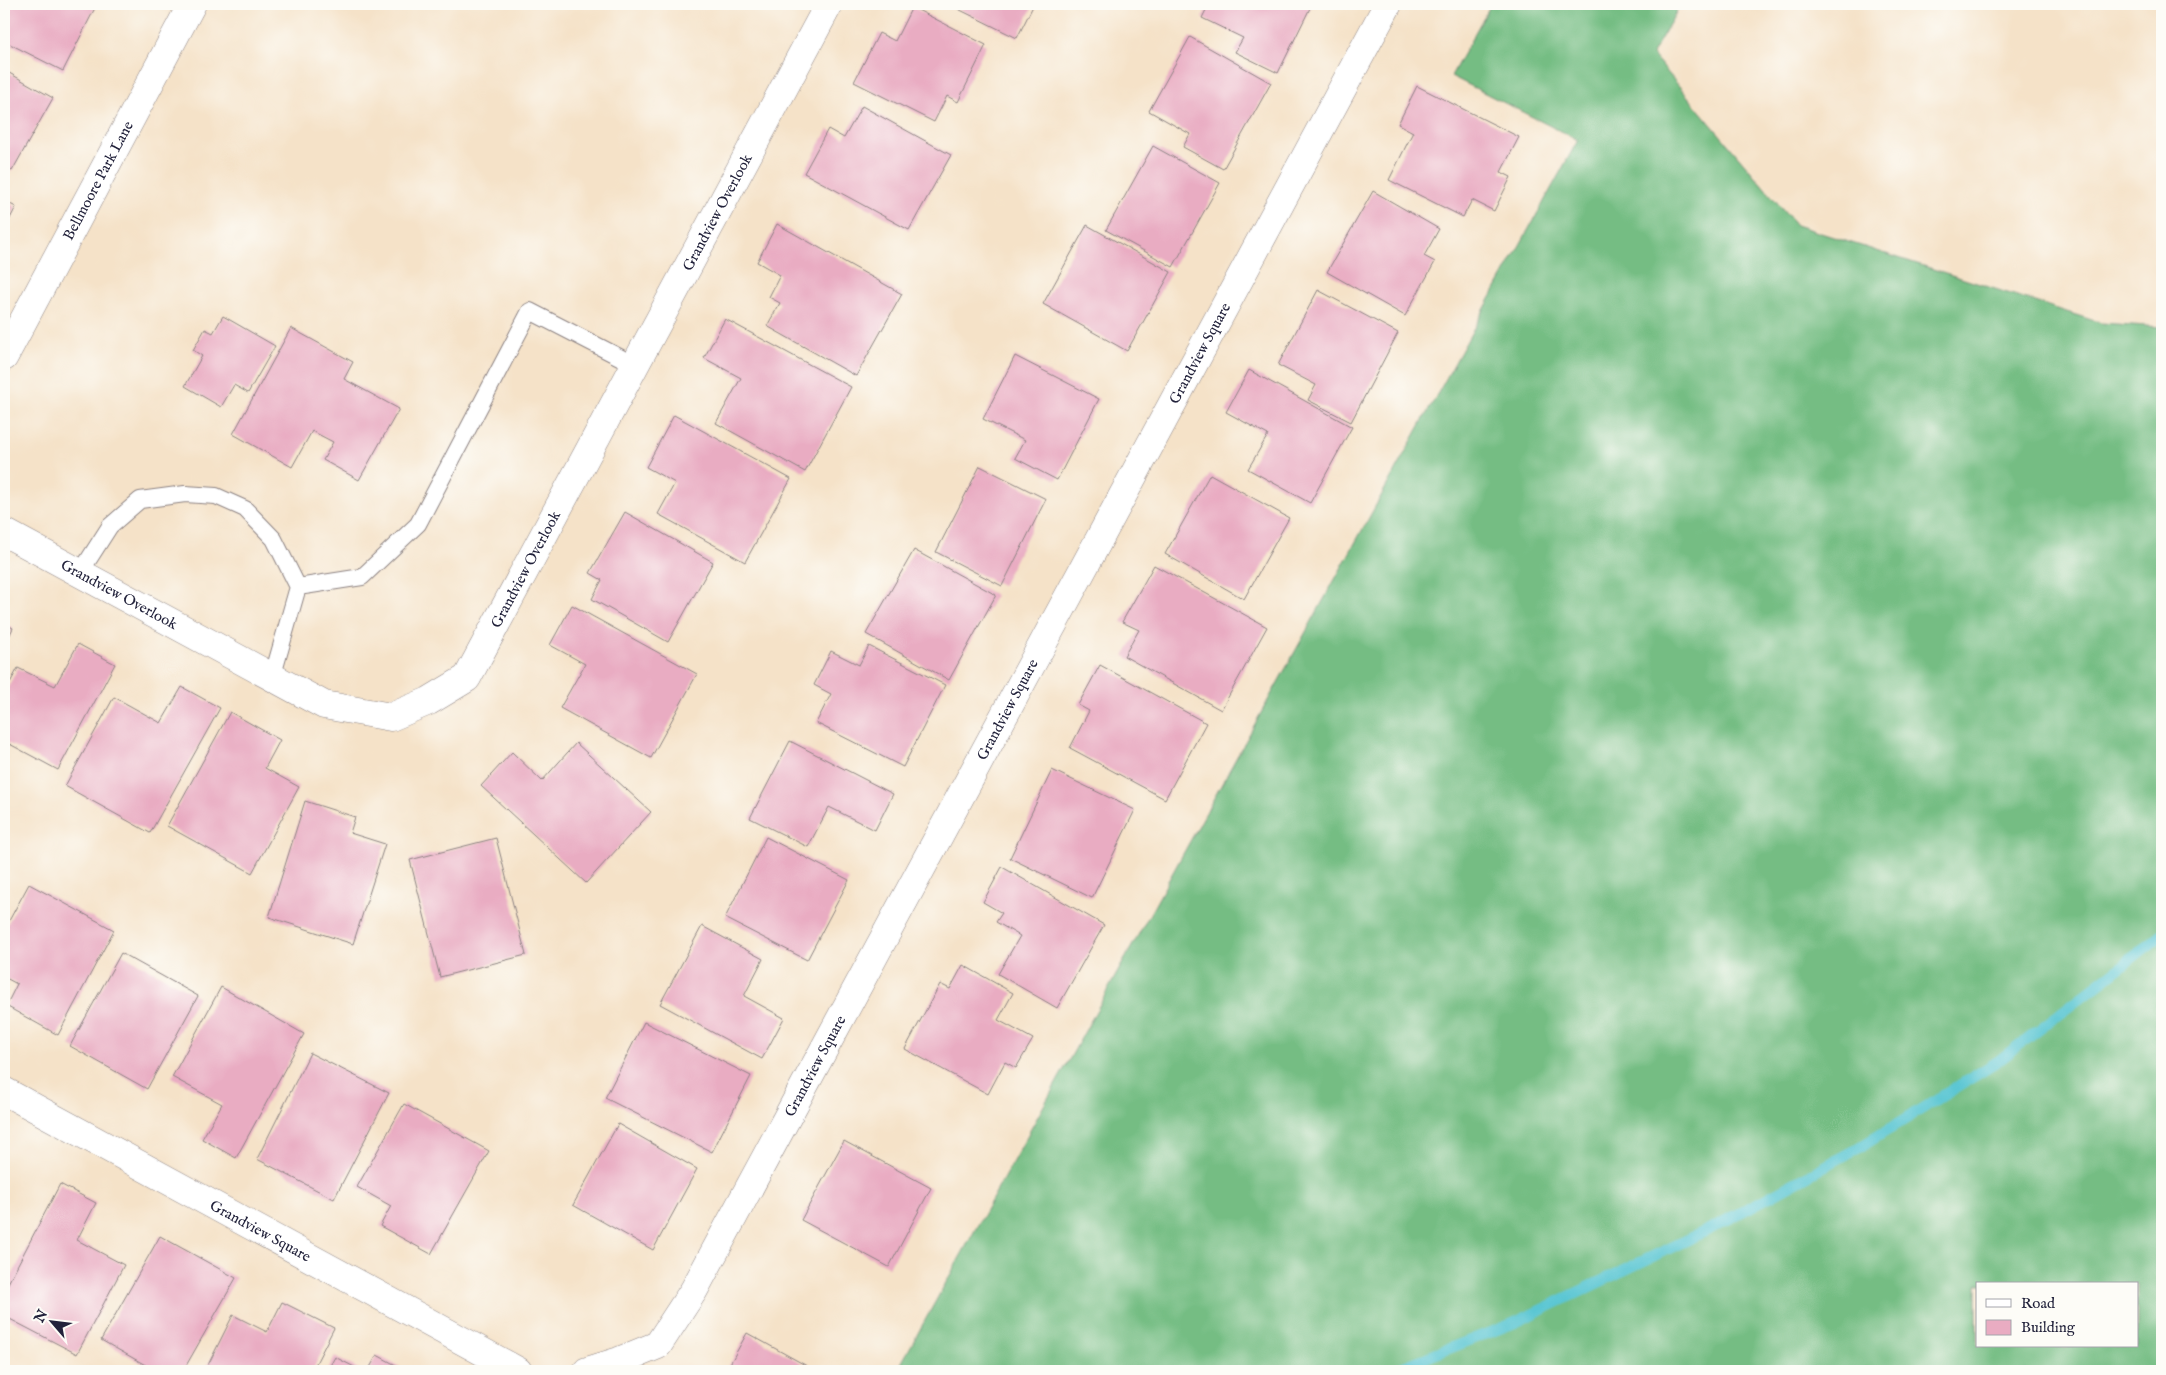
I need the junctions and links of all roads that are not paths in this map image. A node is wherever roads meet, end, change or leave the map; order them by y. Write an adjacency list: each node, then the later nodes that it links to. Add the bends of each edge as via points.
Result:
1 (192, 4): 4 (street, Bellmoore Park Lane)
2 (829, 4): 5 (street, Grandview Overlook)
3 (1388, 4): 12 (street, Grandview Square, via 694,1290 658,1345)
4 (4, 357)
5 (635, 365): 8 (lane, via 530,311 418,524 362,577); 9 (street, Grandview Overlook, via 467,678 429,701 391,717 324,705)
6 (4, 532): 7 (street, Grandview Overlook)
7 (80, 573): 8 (lane, via 110,526 140,500 193,494 216,496 245,509 274,540); 9 (street, Grandview Overlook)
8 (298, 588): 9 (lane)
9 (272, 678)
10 (4, 1091): 11 (street, Grandview Square)
11 (518, 1371)
12 (587, 1371)

